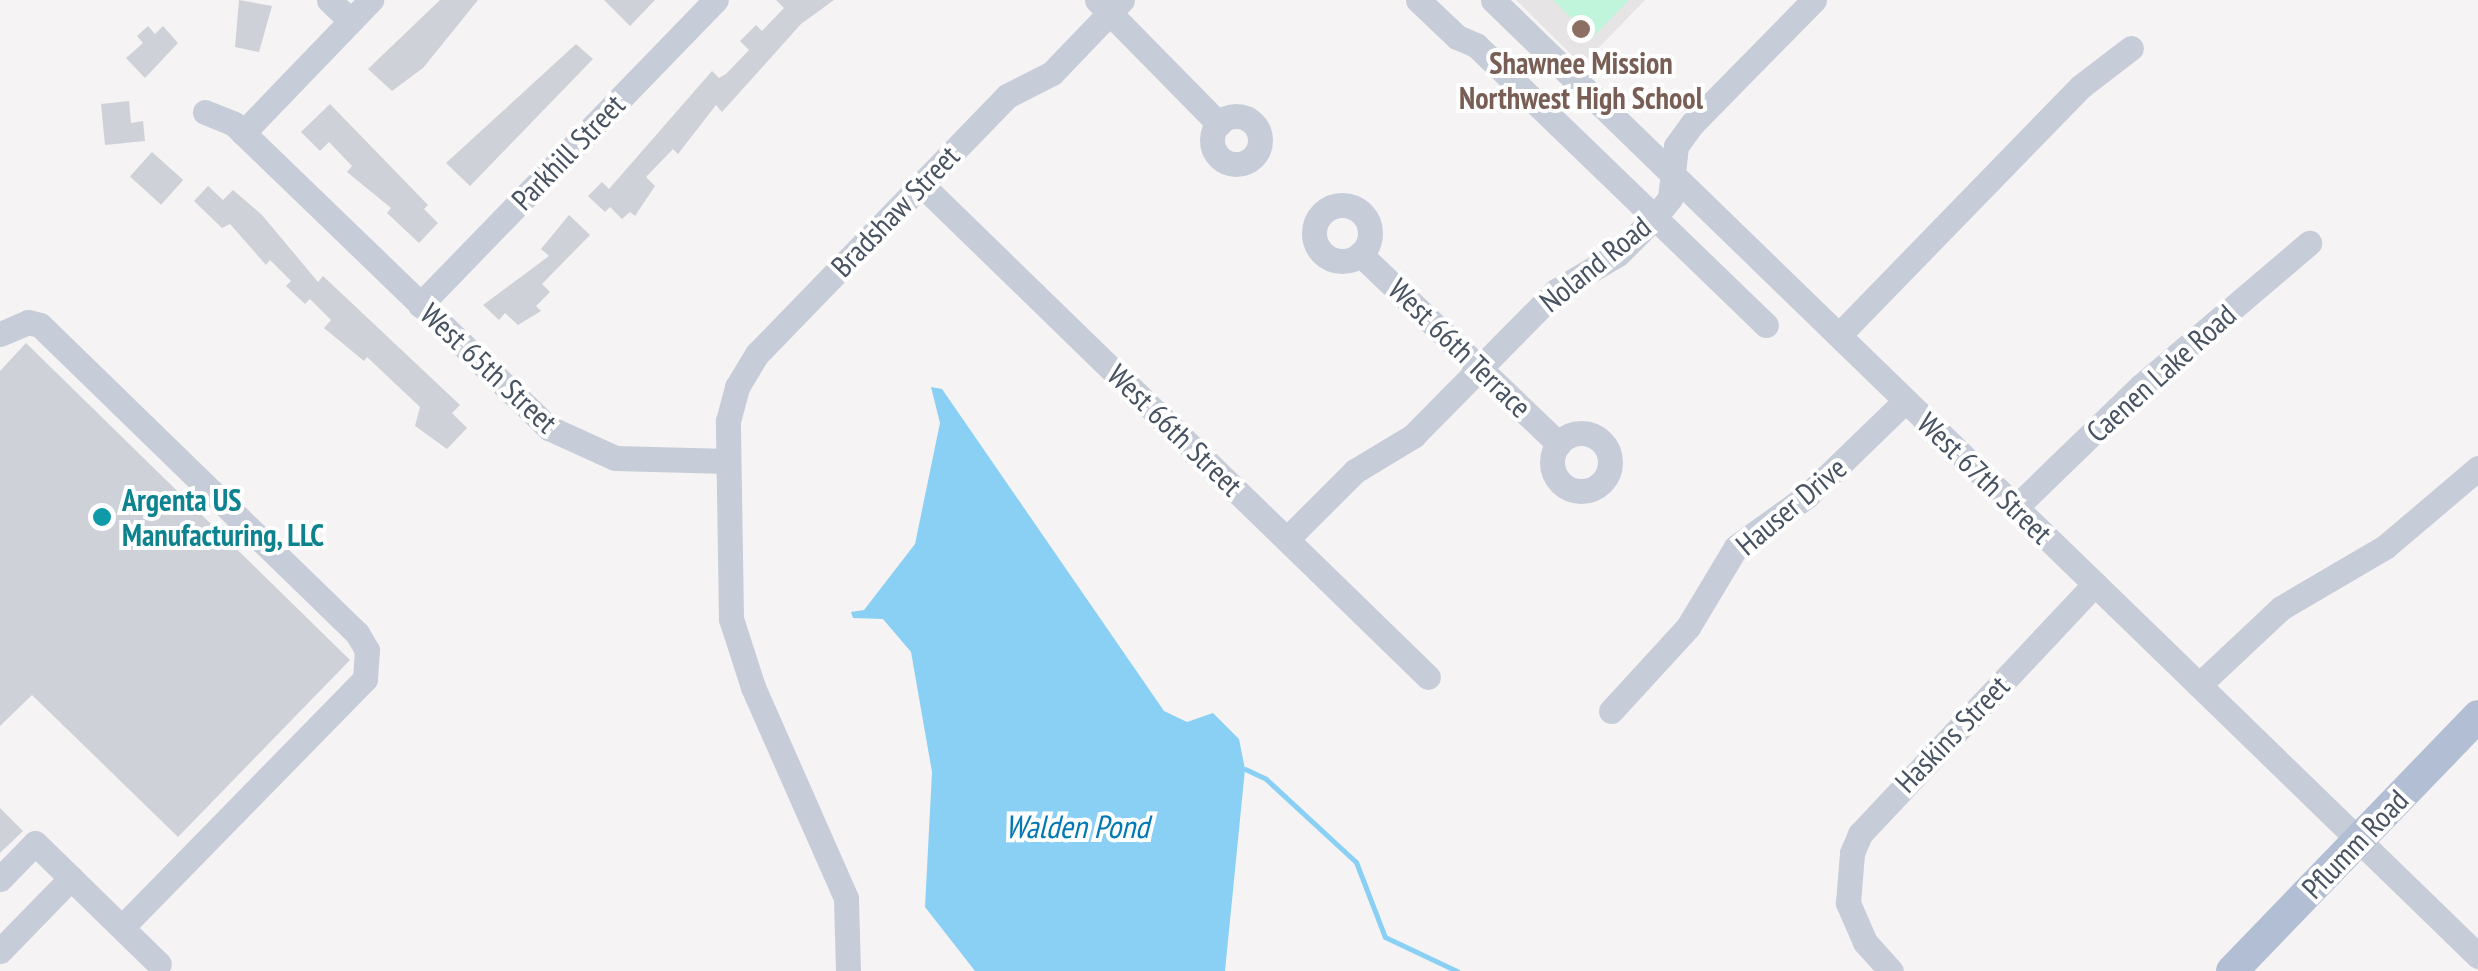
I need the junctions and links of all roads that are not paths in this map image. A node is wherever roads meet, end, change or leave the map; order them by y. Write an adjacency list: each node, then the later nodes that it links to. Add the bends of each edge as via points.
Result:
1 (330, 0): 8 (street)
2 (371, 0): 8 (street)
3 (716, 0): 18 (street, Parkhill Street)
4 (1418, 0): 15 (street, via 1476,46)
5 (1493, 0): 13 (street, West 67th Street)
6 (1814, 0): 13 (street, Noland Road, via 1692,124 1676,146)
7 (1110, 4): 11 (street); 14 (street, Bradshaw Street, via 1052,72 1007,96)
8 (351, 21): 12 (street)
9 (2131, 48): 21 (street, via 2080,88)
10 (205, 112): 12 (street, West 65th Street)
11 (1219, 124)
12 (243, 133): 18 (street, West 65th Street)
13 (1672, 175): 15 (street, Noland Road, via 1670,198); 21 (street, West 67th Street)
14 (921, 184): 25 (street, Bradshaw Street, via 757,354 737,387); 28 (street, West 66th Street)
15 (1654, 218): 19 (street); 22 (street, Noland Road, via 1618,254 1556,291)
16 (2309, 244): 27 (street, Caenen Lake Road, via 2140,386)
17 (1360, 254): 22 (street, West 66th Terrace)
18 (420, 305): 25 (street, West 65th Street, via 549,428 586,450 615,458)
19 (1766, 325)
20 (0, 334): 37 (street, via 28,322 48,332 357,632 367,650 365,680)
21 (1839, 335): 23 (street, West 67th Street)
22 (1482, 366): 24 (street, West 66th Terrace); 28 (street, Noland Road, via 1414,436 1355,471)
23 (1905, 401): 27 (street, West 67th Street); 32 (street, Hauser Drive, via 1820,484 1736,547 1688,627)
24 (1559, 444)
25 (728, 460): 41 (street, via 736,643 846,898)
26 (2478, 468): 31 (street, via 2386,548 2280,608)
27 (2016, 507): 29 (street, West 67th Street)
28 (1288, 538): 30 (street, West 66th Street)
29 (2095, 584): 31 (street, West 67th Street); 42 (street, Haskins Street, via 1870,820 1852,853 1848,903 1865,942)
30 (1428, 677)
31 (2200, 684): 34 (street, West 67th Street)
32 (1611, 710)
33 (2478, 716): 34 (main road, Pflumm Road)
34 (2358, 840): 39 (street, West 67th Street); 43 (main road, Pflumm Road)
35 (71, 878): 36 (street, via 35,843); 37 (street); 38 (street)
36 (0, 879)
37 (122, 927): 40 (street)
38 (0, 951)
39 (2478, 956)
40 (159, 964)
41 (848, 971)
42 (1891, 971)
43 (2232, 971)

